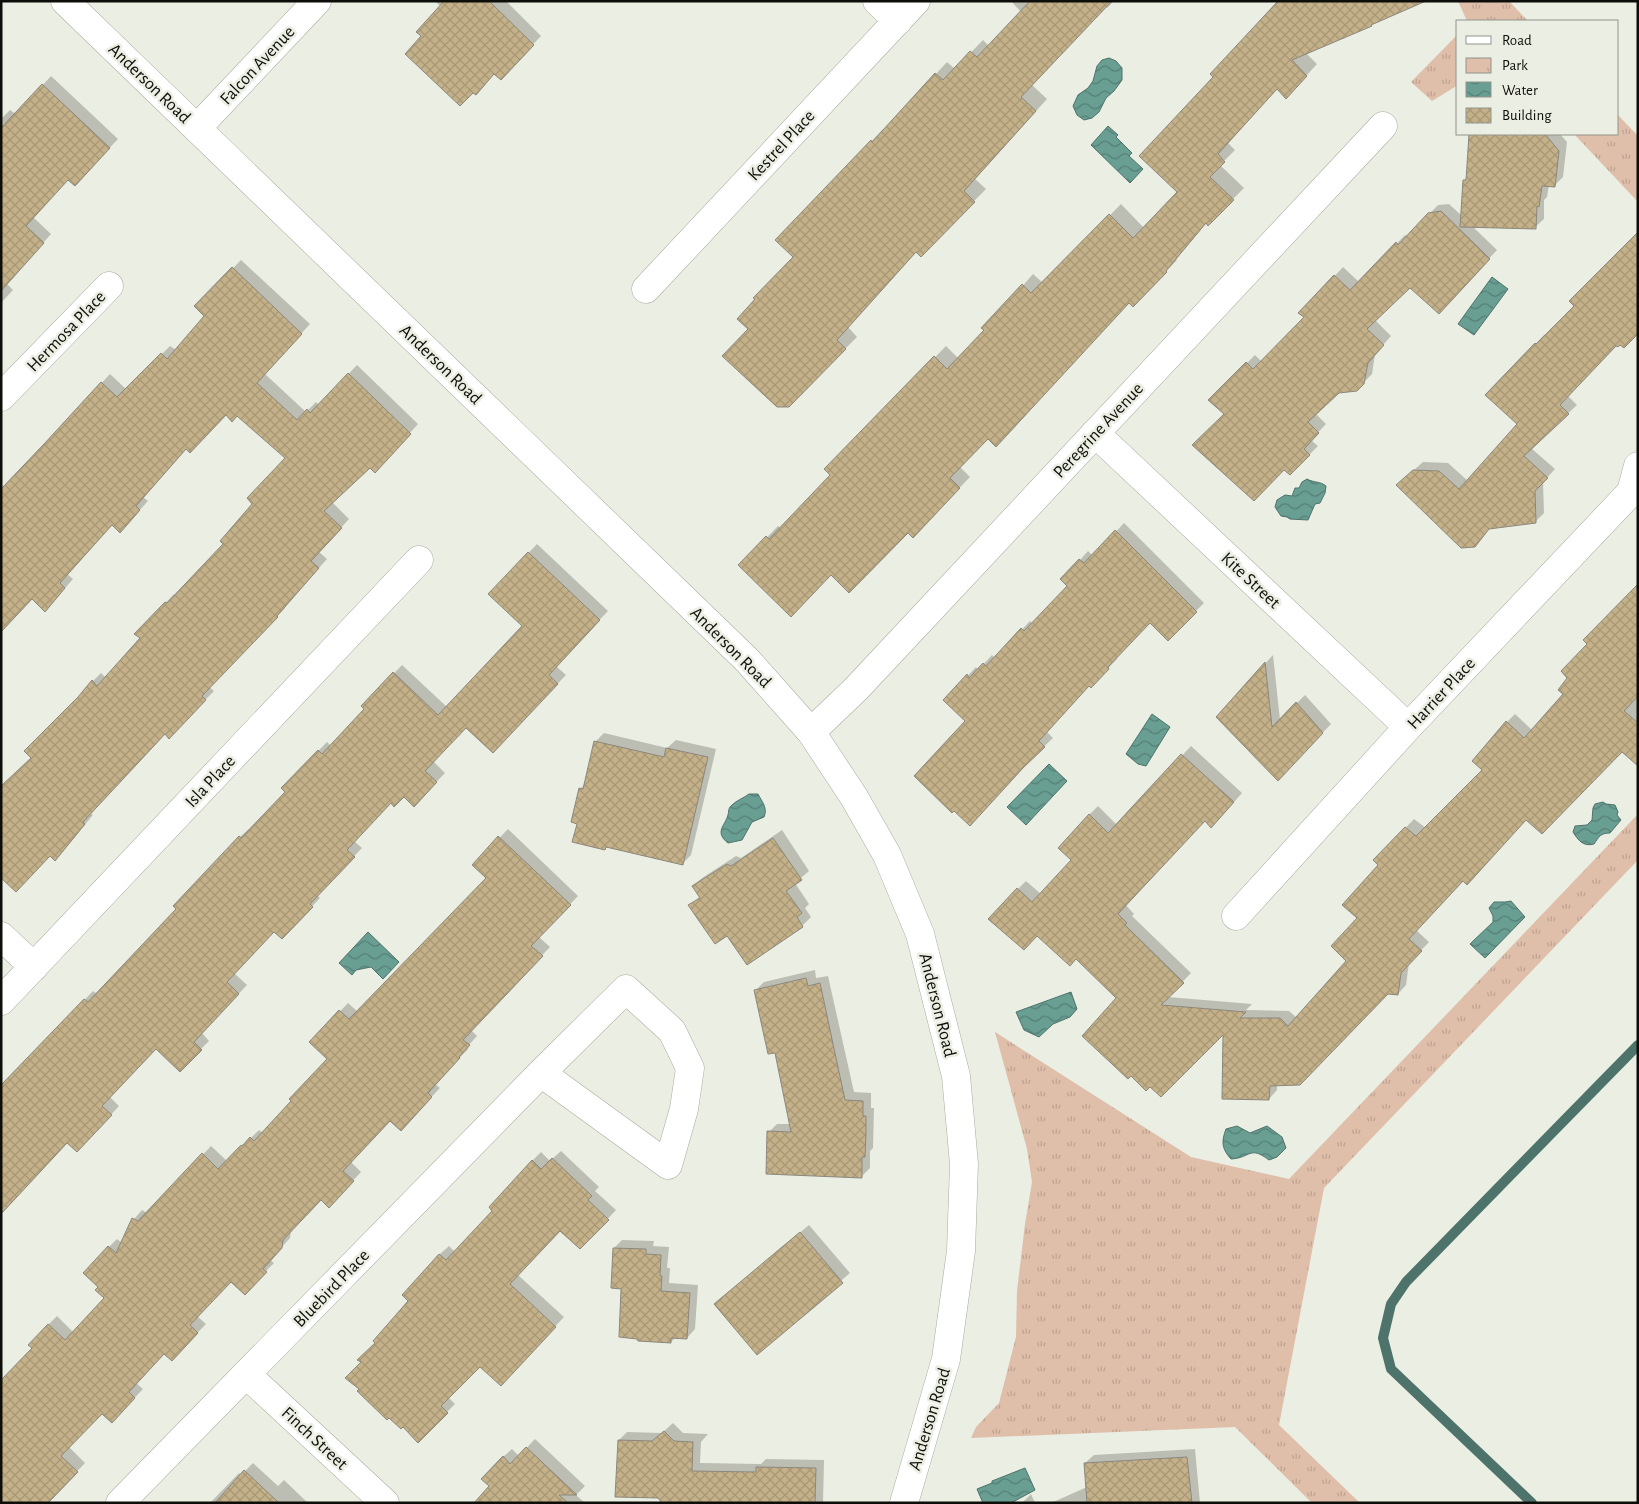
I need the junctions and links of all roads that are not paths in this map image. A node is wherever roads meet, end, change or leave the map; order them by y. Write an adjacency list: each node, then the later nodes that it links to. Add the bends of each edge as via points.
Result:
1 (65, 1): 7 (street, Anderson Road)
2 (317, 1): 7 (street, Falcon Avenue)
3 (877, 1): 5 (street)
4 (916, 1): 5 (street, Kestrel Place)
5 (898, 21): 9 (street, Kestrel Place)
6 (1383, 126): 11 (street, Peregrine Avenue)
7 (197, 128): 15 (street, Anderson Road, via 747,660)
8 (109, 286): 10 (street, Hermosa Place)
9 (646, 289)
10 (1, 397)
11 (1095, 433): 14 (street, Kite Street); 15 (street, Peregrine Avenue, via 856,689)
12 (1638, 466): 14 (street, Harrier Place, via 1631,492)
13 (419, 560): 18 (street, Isla Place)
14 (1408, 727): 16 (street, Harrier Place)
15 (811, 732): 24 (street, Anderson Road, via 882,847 920,934 956,1076 964,1164 961,1251 946,1359)
16 (1236, 916)
17 (1, 936): 18 (street)
18 (34, 967): 19 (street, Isla Place)
19 (1, 1001)
20 (541, 1073): 20 (street, Bluebird Place, via 621,1130 668,1165 684,1109 690,1068 672,1031 626,989); 21 (street, Bluebird Place)
21 (246, 1374): 22 (street, Bluebird Place); 23 (street, Finch Street)
22 (120, 1503)
23 (384, 1503)
24 (904, 1503)

